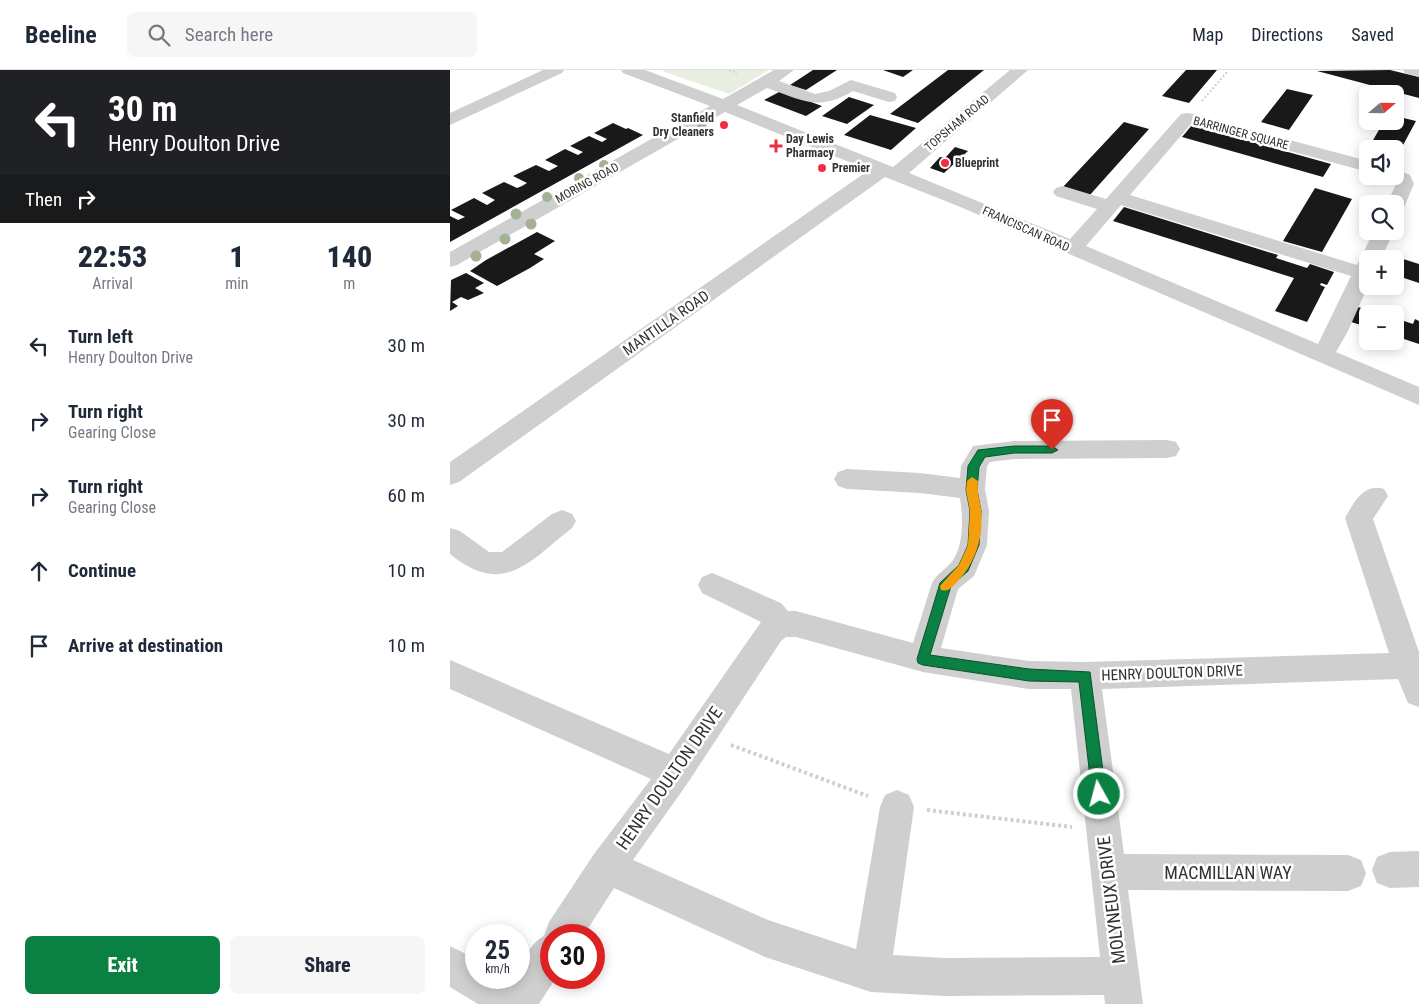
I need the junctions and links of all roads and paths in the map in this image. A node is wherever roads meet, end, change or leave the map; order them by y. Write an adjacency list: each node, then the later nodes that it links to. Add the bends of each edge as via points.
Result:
1 (556, 70): 12 (street)
2 (629, 70): 10 (street, FRANCISCAN ROAD)
3 (786, 70): 8 (street, MORING ROAD)
4 (1020, 70): 15 (street, TOPSHAM ROAD)
5 (1411, 70): 7 (street)
6 (1227, 72): 11 (path)
7 (1419, 72)
8 (766, 82): 9 (street, via 814,99 834,96 850,85); 10 (street, MORING ROAD)
9 (889, 97)
10 (725, 106): 15 (street, FRANCISCAN ROAD); 22 (street, MORING ROAD)
11 (1187, 118): 13 (street, BARRINGER SQUARE); 20 (street, BARRINGER SQUARE)
12 (450, 120)
13 (1359, 165)
14 (1419, 167): 16 (street, via 1416,172)
15 (888, 172): 21 (street, FRANCISCAN ROAD); 28 (street, MANTILLA ROAD)
16 (1404, 176)
17 (1404, 182): 19 (street)
18 (1063, 192): 20 (street)
19 (1401, 195)
20 (1113, 202): 21 (street, BARRINGER SQUARE); 23 (street)
21 (1072, 249): 25 (street, FRANCISCAN ROAD)
22 (450, 261)
23 (1359, 263)
24 (1359, 283): 25 (street)
25 (1322, 356): 26 (street, FRANCISCAN ROAD)
26 (1419, 397)
27 (1167, 449): 30 (street, via 982,453 974,466)
28 (450, 475)
29 (847, 479): 30 (street)
30 (972, 490): 36 (street, via 976,511 973,545 964,568 946,583)
31 (1375, 496): 37 (street, via 1359,518)
32 (562, 521): 33 (street, via 503,564 489,565)
33 (450, 539)
34 (712, 585): 35 (street, via 771,612)
35 (780, 624): 36 (street, HENRY DOULTON DRIVE, via 796,624); 41 (street, HENRY DOULTON DRIVE, via 770,632)
36 (923, 659): 39 (street, HENRY DOULTON DRIVE, via 1029,675)
37 (1413, 665): 39 (street, HENRY DOULTON DRIVE); 40 (street)
38 (450, 674): 41 (street)
39 (1085, 676): 44 (street, MOLYNEUX DRIVE)
40 (1419, 693)
41 (675, 773): 43 (street, HENRY DOULTON DRIVE)
42 (897, 807): 49 (street)
43 (607, 867): 46 (street, HENRY DOULTON DRIVE); 49 (street, via 765,938)
44 (1108, 872): 45 (street, MACMILLAN WAY); 50 (street, MOLYNEUX DRIVE)
45 (1348, 873)
46 (569, 924)
47 (450, 965): 51 (street)
48 (540, 968): 51 (street)
49 (871, 973): 50 (street)
50 (1122, 990)
51 (515, 1004)

